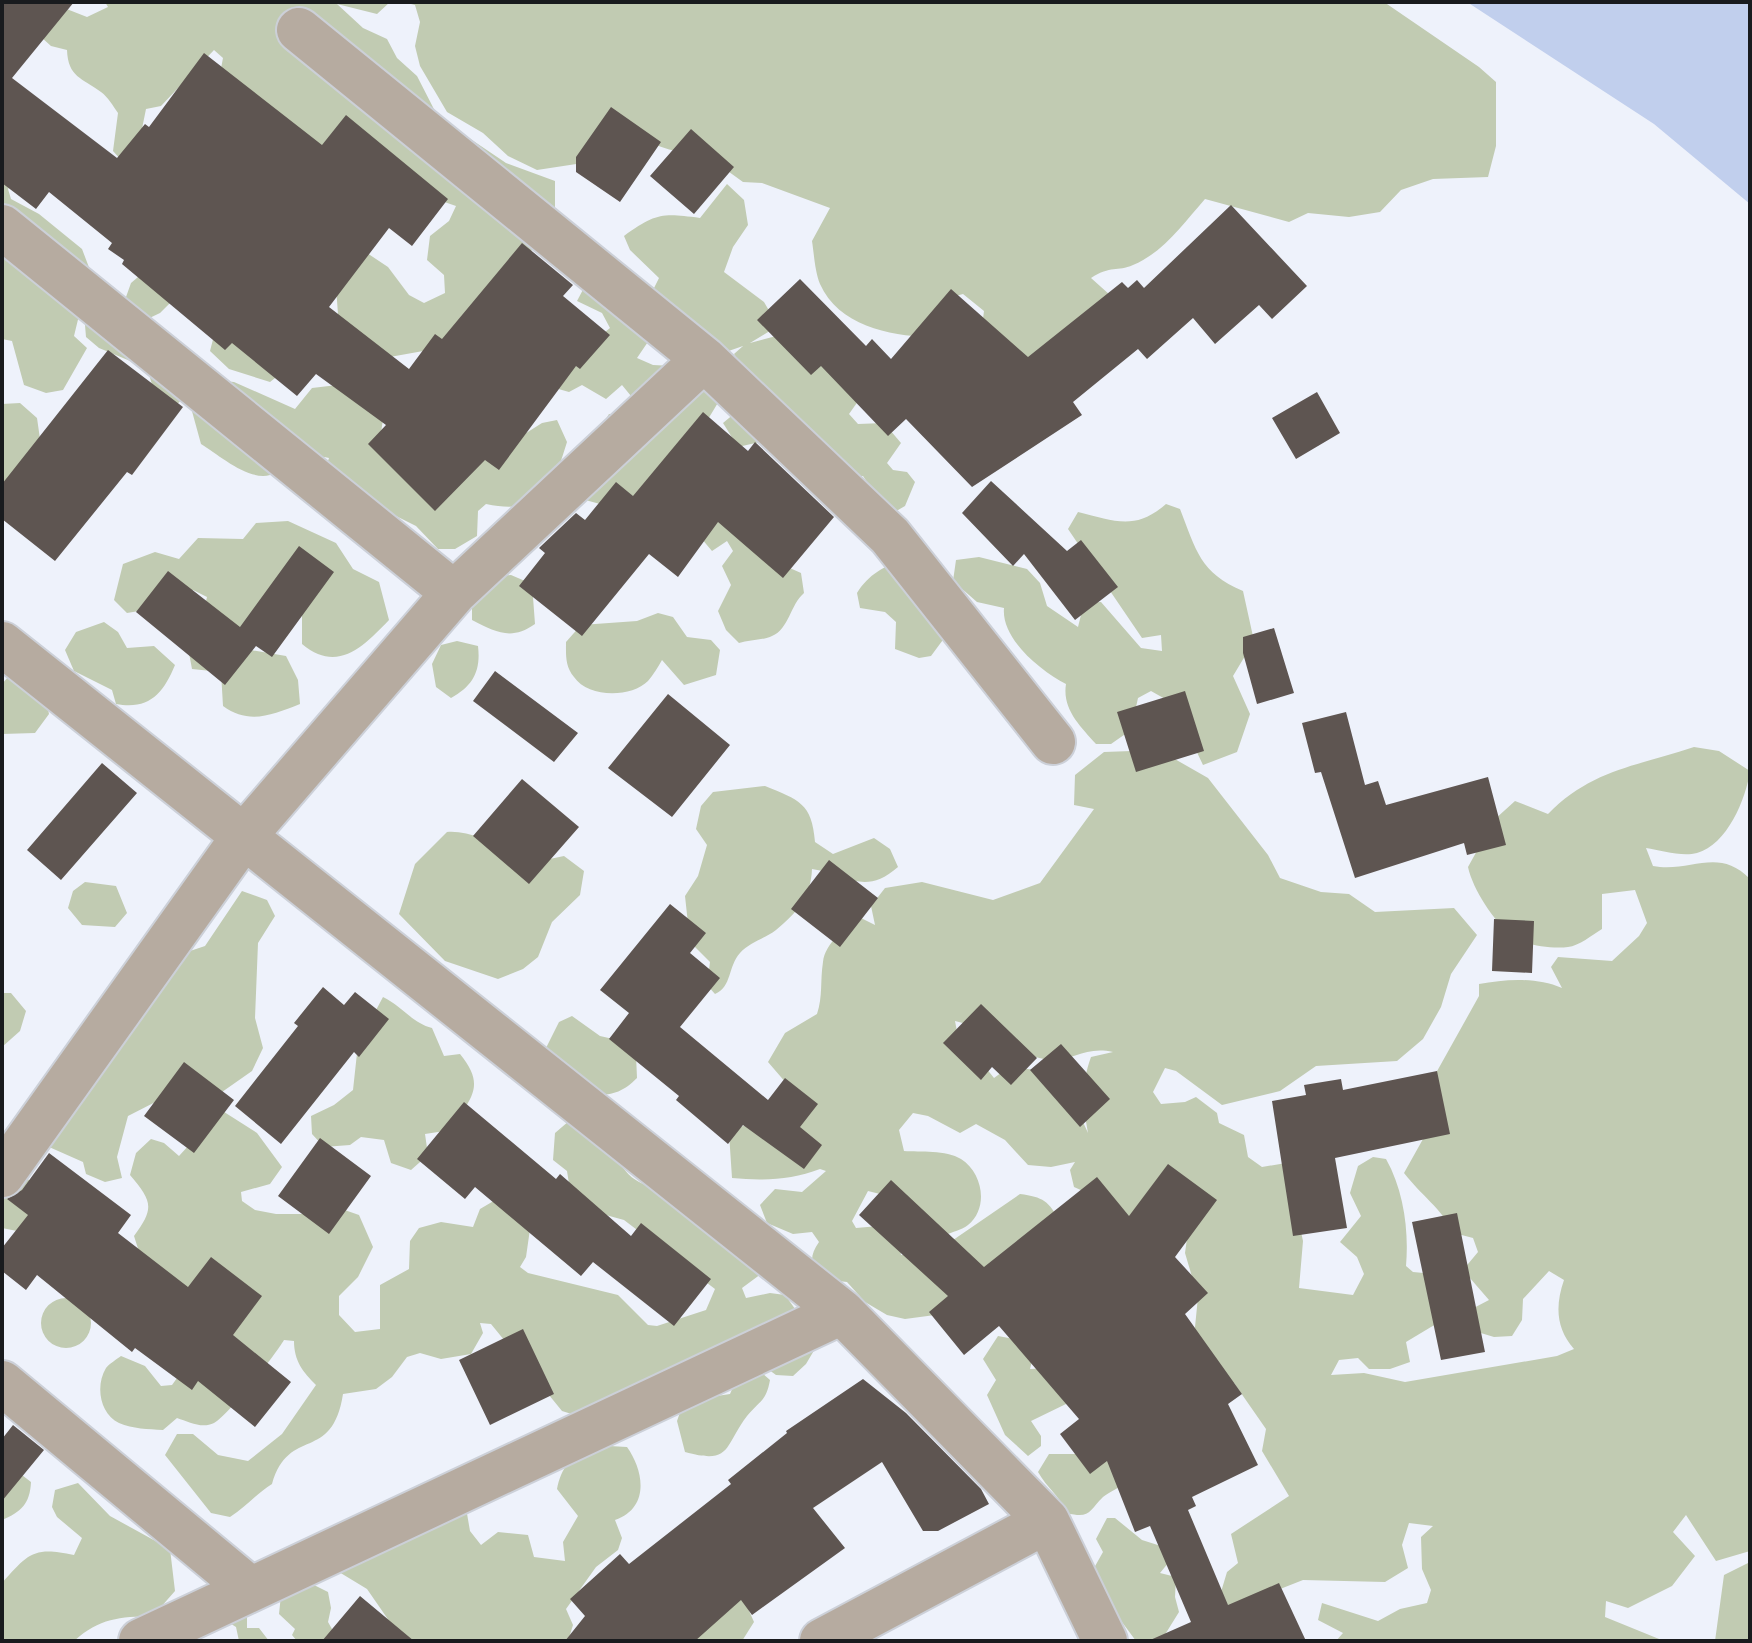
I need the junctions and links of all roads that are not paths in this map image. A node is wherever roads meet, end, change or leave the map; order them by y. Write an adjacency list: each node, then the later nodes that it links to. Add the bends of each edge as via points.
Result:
1 (299, 30): 3 (street)
2 (2, 227): 4 (street)
3 (704, 359): 4 (street); 6 (street, via 890,536)
4 (454, 593): 7 (street)
5 (2, 644): 7 (street)
6 (1053, 742)
7 (244, 836): 8 (street); 9 (street)
8 (2, 1175)
9 (842, 1312): 11 (street); 12 (street)
10 (2, 1383): 12 (street)
11 (1047, 1521): 14 (street); 15 (street)
12 (249, 1588): 13 (street)
13 (141, 1641)
14 (822, 1641)
15 (1105, 1641)

